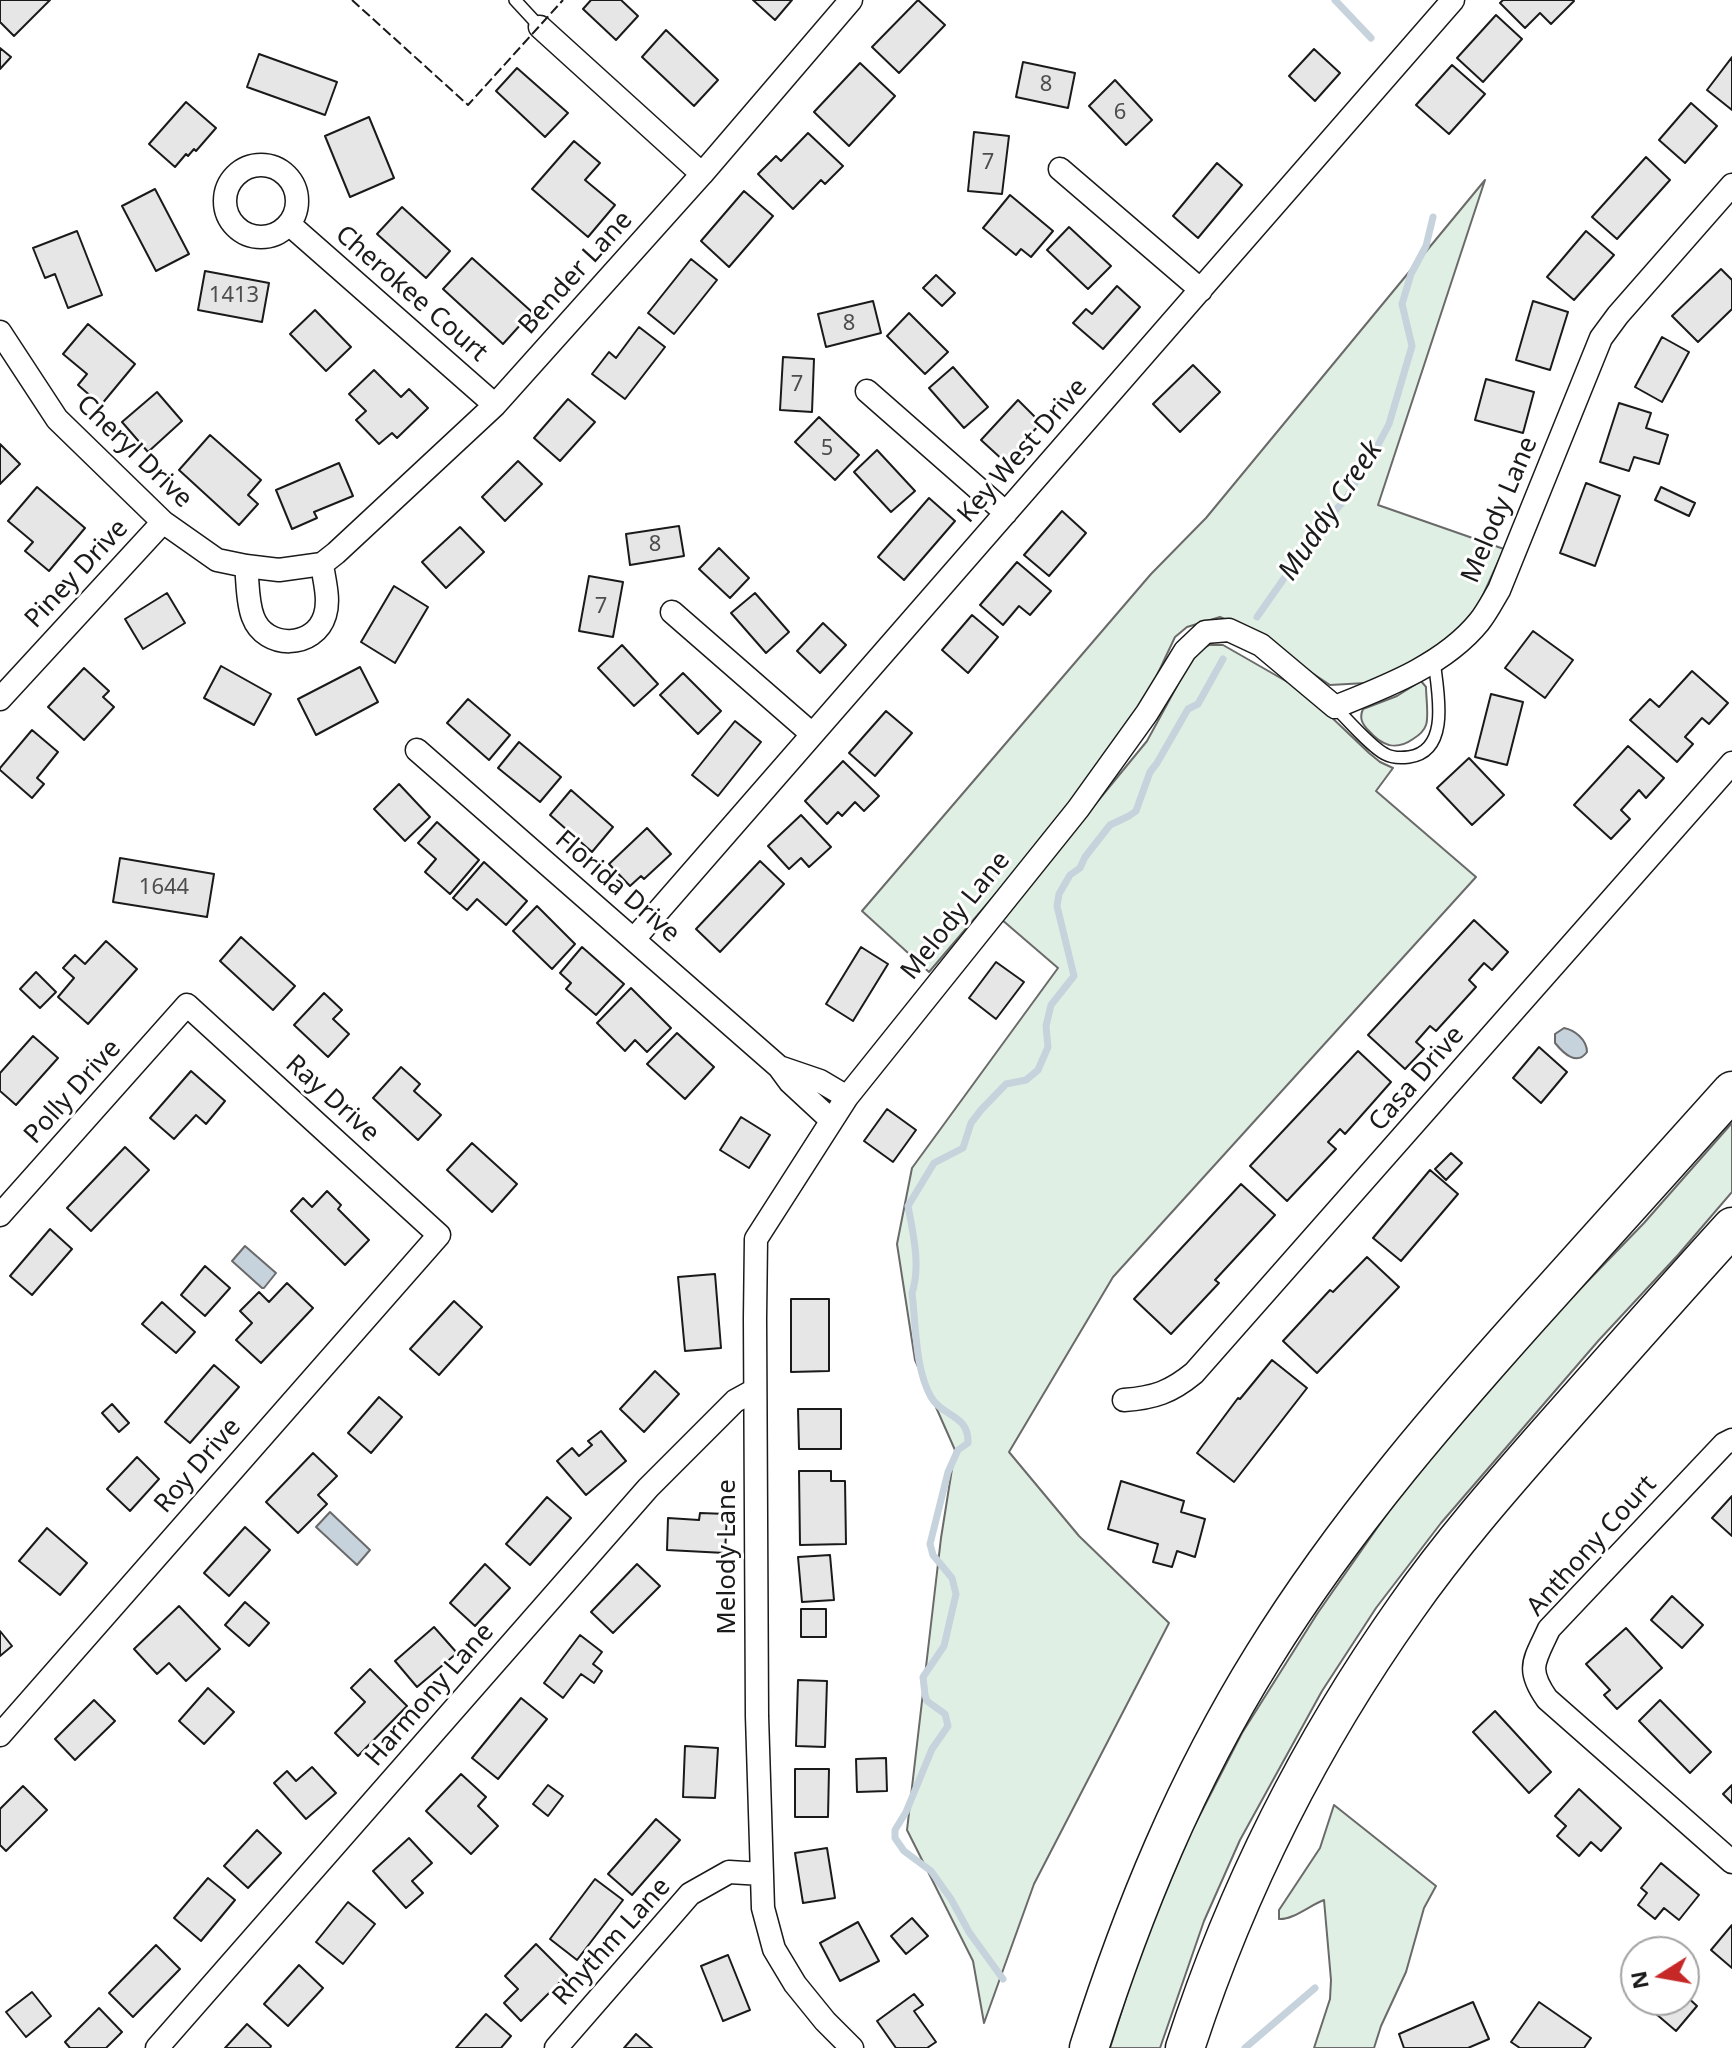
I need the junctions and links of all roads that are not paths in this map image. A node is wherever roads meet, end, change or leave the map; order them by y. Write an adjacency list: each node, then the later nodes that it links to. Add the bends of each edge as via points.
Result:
1 (515, 0): 4 (lane)
2 (851, 0): 6 (street, Bender Lane)
3 (1453, 0): 9 (street, Key West Drive)
4 (540, 27): 6 (street)
5 (1060, 169): 9 (street)
6 (702, 174): 12 (street, Bender Lane)
7 (1732, 185): 18 (street, Melody Lane, via 1607,327 1499,590 1481,620)
8 (289, 224): 12 (street, Cherokee Court)
9 (1201, 290): 13 (street, Key West Drive)
10 (0, 332): 14 (street, Cheryl Drive, via 57,419)
11 (867, 391): 13 (street)
12 (495, 405): 15 (street, Bender Lane)
13 (1006, 513): 21 (street, Key West Drive)
14 (163, 522): 16 (street, Cheryl Drive, via 217,560); 19 (street, Piney Drive)
15 (322, 564): 16 (street, via 279,570); 16 (street, via 326,613 305,639 290,642 272,638 253,617)
16 (246, 566)
17 (672, 612): 21 (street)
18 (1434, 660): 20 (street, Melody Lane); 20 (lane, via 1439,724 1434,741 1414,757 1386,755)
19 (0, 699)
20 (1335, 707): 28 (street, Melody Lane, via 1261,645 1229,630 1205,632 1185,651 1078,809)
21 (812, 734): 24 (street, Key West Drive)
22 (417, 750): 24 (street, Florida Drive)
23 (1732, 763): 34 (street, Casa Drive, via 1194,1373 1148,1399)
24 (634, 939): 26 (street, Florida Drive)
25 (187, 1005): 30 (street, Polly Drive); 32 (street, Ray Drive)
26 (779, 1067): 28 (street, Florida Drive); 29 (street, Florida Drive)
27 (1732, 1091): 42 (highway, via 1416,1446 1311,1585 1263,1657 1179,1810 1138,1904)
28 (847, 1097): 29 (street, Melody Lane)
29 (831, 1120): 33 (street, Melody Lane, via 756,1239)
30 (0, 1215)
31 (1732, 1227): 43 (highway, via 1516,1470 1407,1606 1358,1679 1271,1831 1236,1908)
32 (439, 1235): 36 (street, Roy Drive)
33 (755, 1390): 38 (street, Melody Lane); 39 (street, Harmony Lane, via 735,1401 648,1488)
34 (1124, 1400)
35 (1732, 1440): 37 (street, Anthony Court, via 1549,1629 1533,1667 1536,1684 1547,1699)
36 (0, 1735)
37 (1732, 1862)
38 (762, 1874): 40 (street, Rhythm Lane, via 729,1872 690,1894); 41 (street, Melody Lane, via 763,1908 774,1949 795,1984)
39 (157, 2048)
40 (556, 2048)
41 (852, 2048)
42 (1089, 2048)
43 (1185, 2048)

